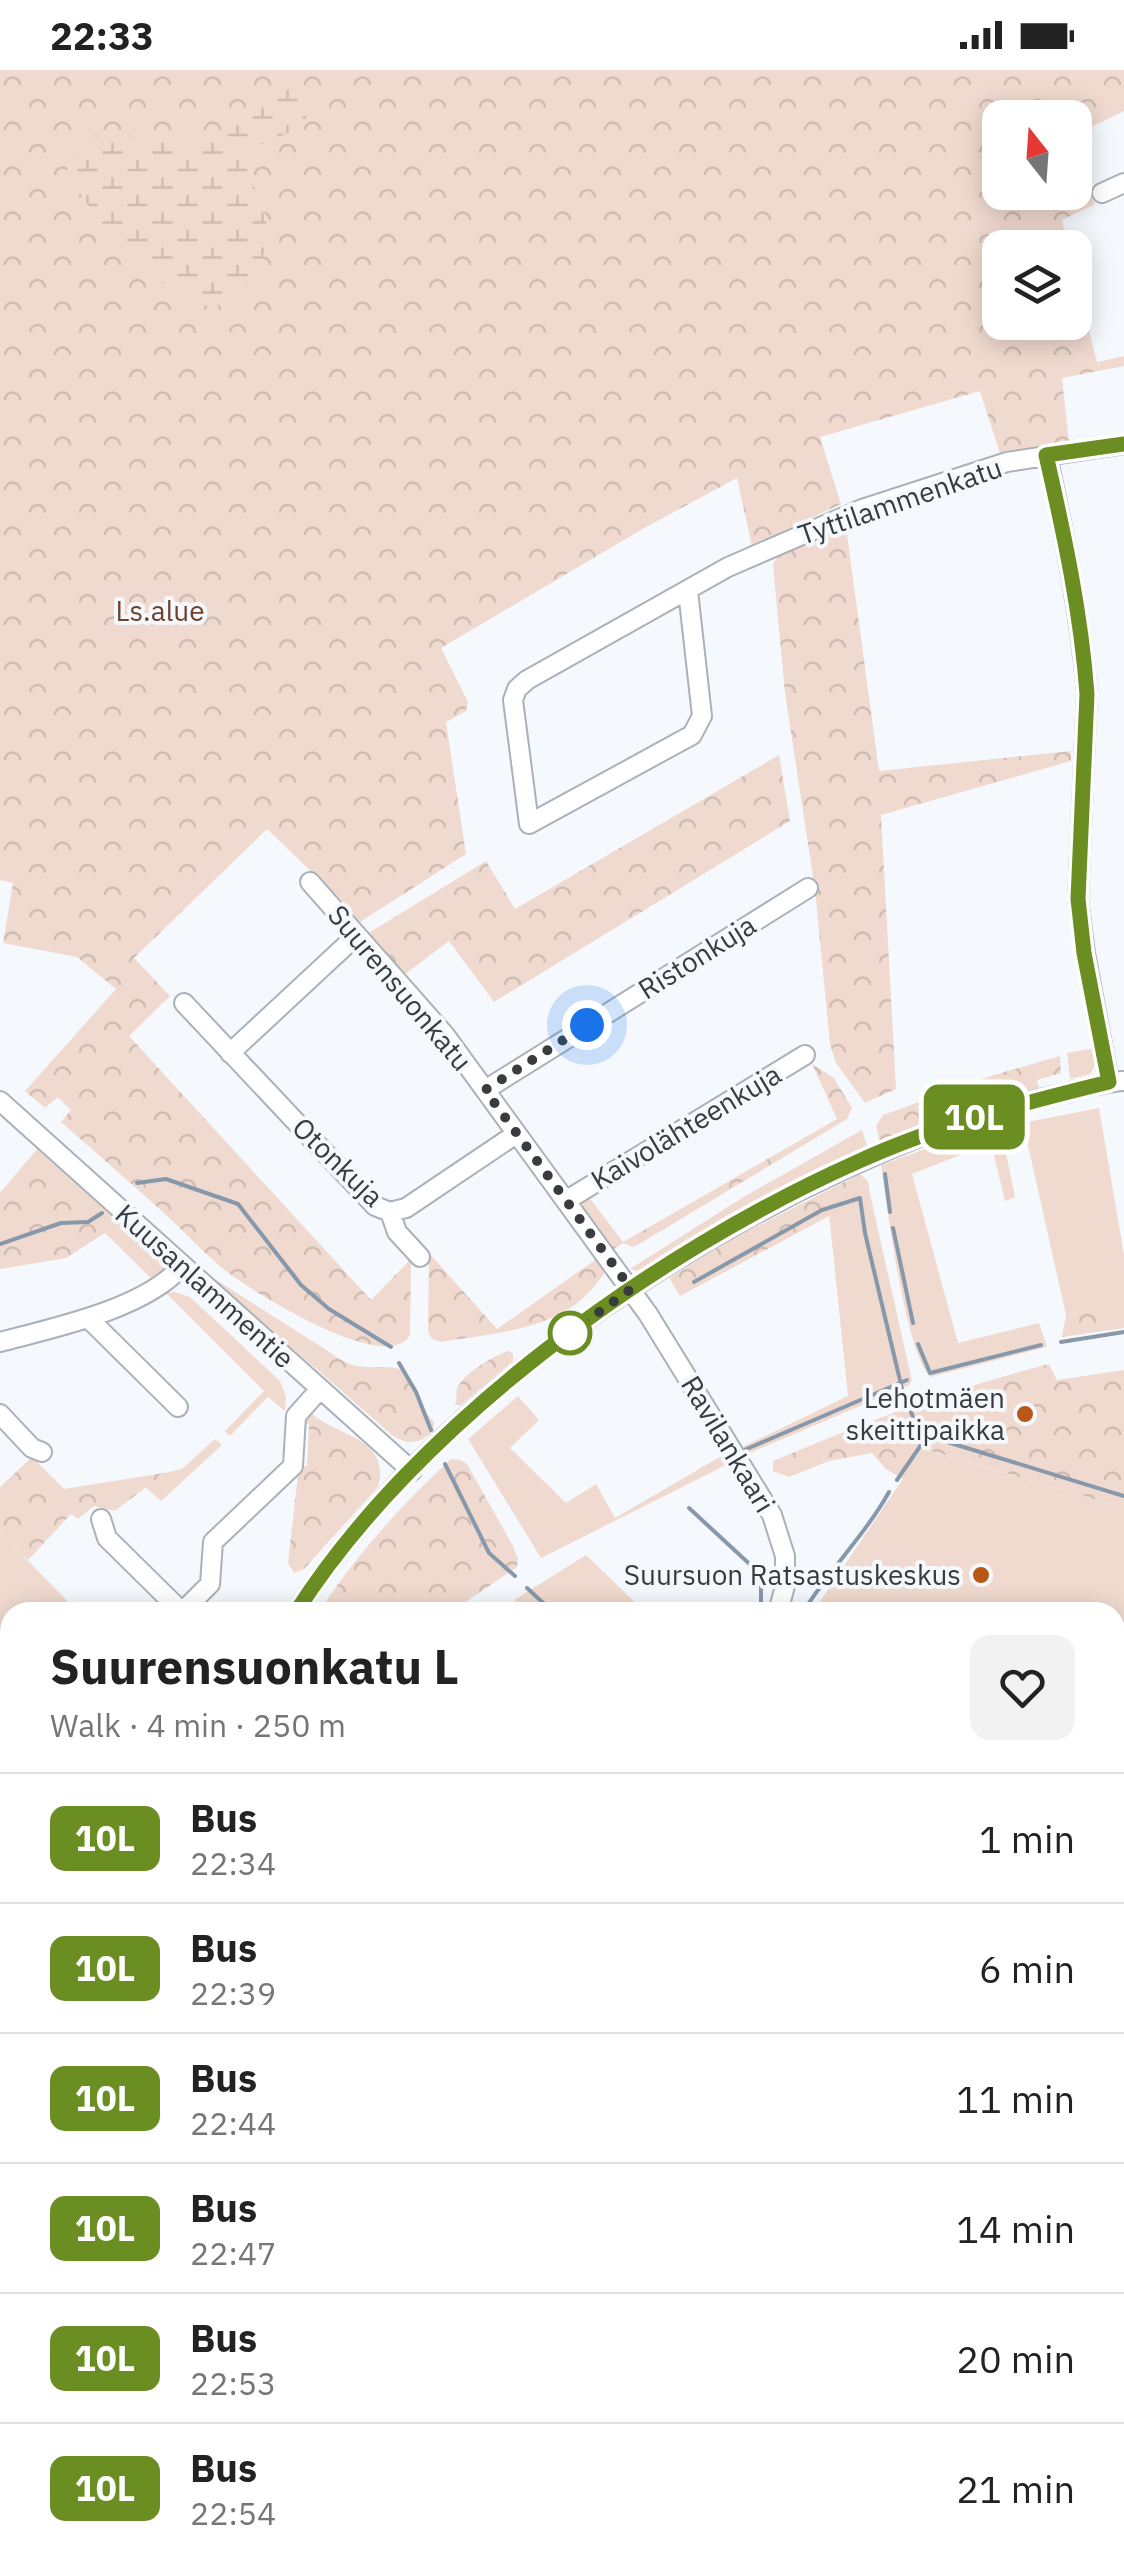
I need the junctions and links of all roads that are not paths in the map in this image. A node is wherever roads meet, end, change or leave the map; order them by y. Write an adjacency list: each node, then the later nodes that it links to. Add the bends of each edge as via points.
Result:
1 (1124, 184): 2 (street)
2 (1102, 194)
3 (1124, 444): 4 (street, Tyttilammenkatu)
4 (1046, 455): 5 (street, Tyttilammenkatu, via 862,509); 12 (street, via 1072,573 1087,694 1078,899 1084,953)
5 (688, 591): 5 (street, Tyttilammenkatu, via 517,688 513,700 529,824 698,728)
6 (310, 882): 8 (street, Suurensuonkatu)
7 (808, 888): 13 (street, Ristonkuja)
8 (357, 935): 10 (street); 13 (street, Suurensuonkatu)
9 (184, 1003): 10 (street, Otonkuja)
10 (230, 1053): 17 (street, Otonkuja, via 375,1206)
11 (806, 1055): 16 (street, Kaivolähteenkuja)
12 (1117, 1082): 20 (street, via 965,1119 857,1161)
13 (485, 1090): 15 (street, Suurensuonkatu)
14 (0, 1101): 19 (street, Kuusanlammentie)
15 (516, 1134): 16 (street, Suurensuonkatu); 17 (street, Otonkuja, via 406,1208)
16 (567, 1200): 20 (street, Suurensuonkatu)
17 (390, 1212): 18 (street, via 397,1232)
18 (420, 1257)
19 (182, 1266): 21 (street, via 166,1281); 23 (street, Kuusanlammentie)
20 (631, 1289): 27 (street, via 508,1382); 32 (street, Ravilankaari, via 772,1515 785,1556)
21 (89, 1319): 22 (street); 24 (street)
22 (0, 1342)
23 (320, 1390): 27 (street, Kuusanlammentie); 30 (street, via 296,1416 293,1466 213,1542 210,1584)
24 (178, 1407)
25 (0, 1414): 26 (street)
26 (42, 1452)
27 (412, 1471): 31 (street)
28 (100, 1519): 29 (street, via 107,1538)
29 (172, 1602)
30 (192, 1602)
31 (304, 1602)
32 (781, 1602)

